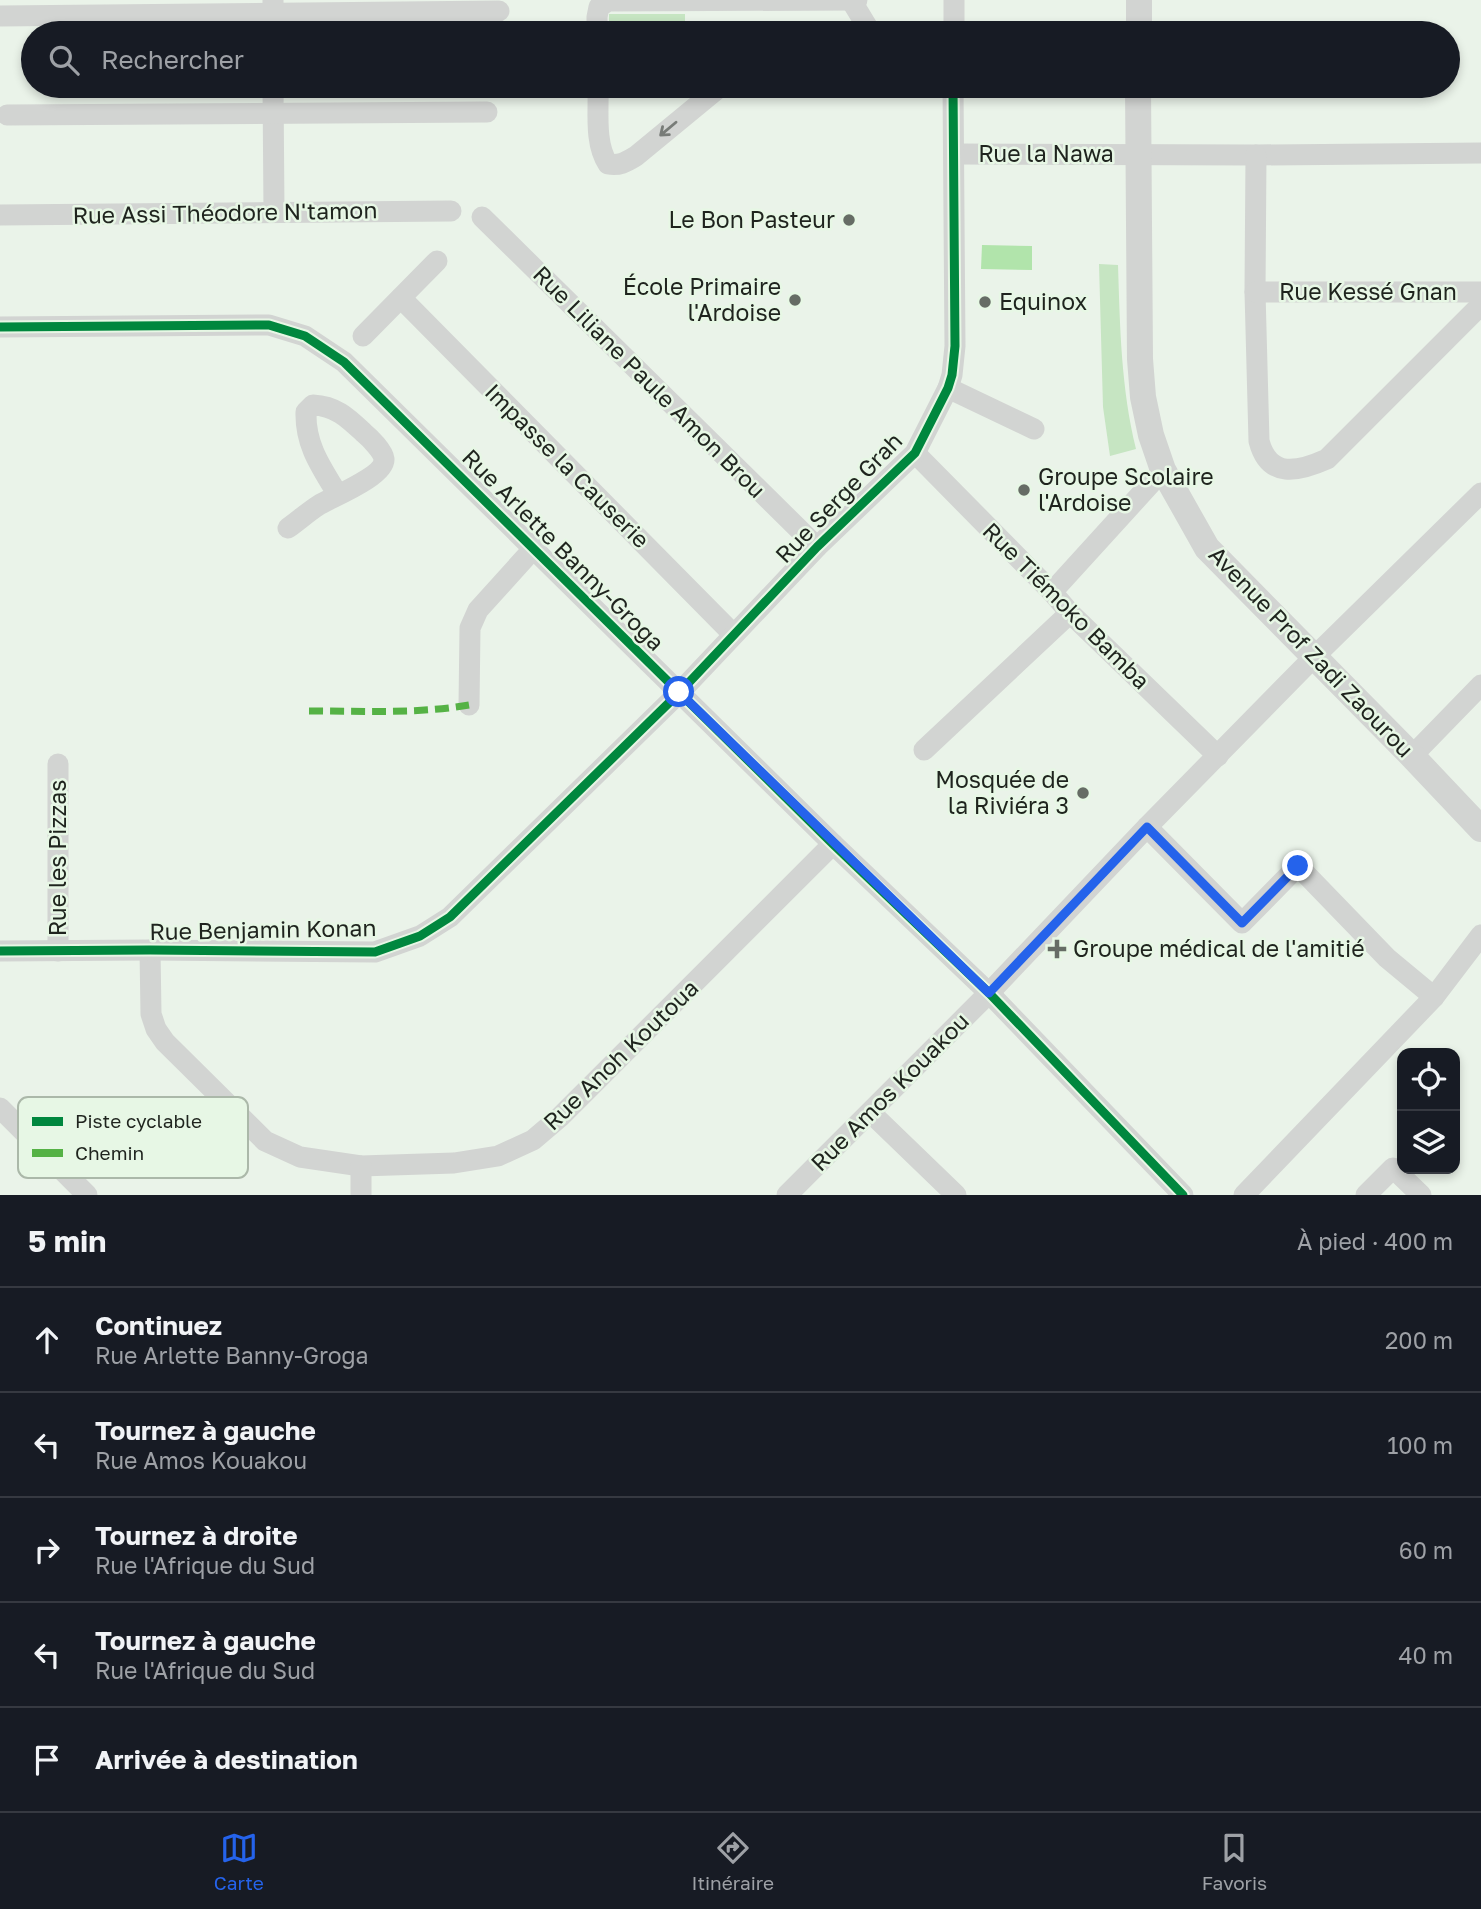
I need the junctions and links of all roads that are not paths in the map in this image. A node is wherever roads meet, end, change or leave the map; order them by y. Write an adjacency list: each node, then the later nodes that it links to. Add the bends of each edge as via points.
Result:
1 (851, 0): 2 (street); 8 (street, via 608,1 599,8); 9 (street)
2 (857, 0)
3 (954, 0): 10 (street)
4 (1139, 0): 11 (main road)
5 (499, 11): 6 (street)
6 (273, 15): 7 (street)
7 (0, 16)
8 (597, 21)
9 (864, 21)
10 (954, 21)
11 (1139, 21)
12 (273, 98): 18 (street)
13 (598, 98): 14 (street, one-way to 13, via 636,156 615,165 602,156)
14 (706, 98)
15 (953, 98): 21 (street, Rue Serge Grah)
16 (1138, 98): 22 (main road, Avenue Prof Zadi Zaourou)
17 (487, 112): 18 (street)
18 (273, 113): 19 (street); 25 (street)
19 (7, 115)
20 (1481, 153): 23 (street, Rue la Nawa)
21 (955, 154): 22 (street, Rue la Nawa); 35 (street, Rue Serge Grah, via 955,346)
22 (1138, 155): 23 (street, Rue la Nawa); 38 (main road, Avenue Prof Zadi Zaourou, via 1143,397)
23 (1256, 155): 29 (street)
24 (450, 211): 25 (street, Rue Assi Théodore N'tamon)
25 (274, 212): 26 (street, Rue Assi Théodore N'tamon)
26 (0, 215)
27 (482, 217): 42 (street, Rue Liliane Paule Amon Brou)
28 (437, 261): 31 (street)
29 (1255, 292): 30 (street, Rue Kessé Gnan); 32 (street, via 1262,455 1294,470 1328,459)
30 (1481, 292)
31 (401, 298): 34 (street); 46 (street, Impasse la Causerie)
32 (1481, 305)
33 (0, 327): 43 (street, Rue Arlette Banny-Groga, via 269,325 305,336 344,362)
34 (363, 336)
35 (948, 388): 36 (street); 37 (street, Rue Serge Grah)
36 (1034, 429)
37 (915, 453): 42 (street, Rue Serge Grah); 44 (street, Rue Tiémoko Bamba)
38 (1163, 470): 44 (street); 47 (main road, Avenue Prof Zadi Zaourou, via 1207,548)
39 (1481, 493): 47 (street, Rue Amos Kouakou)
40 (338, 495): 41 (street)
41 (288, 528)
42 (817, 547): 46 (street, Rue Serge Grah)
43 (534, 548): 49 (street, Rue Arlette Banny-Groga); 50 (street, via 472,620)
44 (1052, 592): 45 (street, Rue Tiémoko Bamba)
45 (1070, 613): 51 (street); 52 (street, Rue Tiémoko Bamba)
46 (733, 634): 49 (street, Rue Serge Grah)
47 (1314, 657): 52 (street, Rue Amos Kouakou); 53 (main road, Avenue Prof Zadi Zaourou)
48 (1481, 685): 53 (street)
49 (679, 692): 57 (street, Rue Arlette Banny-Groga); 60 (street, Rue Benjamin Konan, via 450,916 419,936 375,952)
50 (470, 705)
51 (924, 750)
52 (1218, 756): 55 (street, Rue Amos Kouakou)
53 (1412, 756): 56 (main road, Avenue Prof Zadi Zaourou)
54 (58, 764): 61 (street, Rue les Pizzas)
55 (1147, 827): 62 (street, Rue Amos Kouakou); 63 (street, via 1242,923 1298,866 1387,958)
56 (1481, 829)
57 (833, 844): 62 (street, Rue Arlette Banny-Groga); 69 (street, Rue Anoh Koutoua, via 533,1140 498,1156 454,1163)
58 (1481, 935): 63 (street)
59 (0, 950): 61 (street, Rue Benjamin Konan)
60 (150, 950): 61 (street, Rue Benjamin Konan); 64 (street, Rue Anoh Koutoua, via 151,1014 156,1028)
61 (58, 951)
62 (989, 993): 66 (street, Rue Amos Kouakou); 75 (street, Rue Arlette Banny-Groga)
63 (1434, 997): 76 (street)
64 (221, 1097)
65 (0, 1108): 68 (street)
66 (871, 1113): 73 (street, Rue Amos Kouakou); 74 (street)
67 (248, 1124): 69 (street, Rue Anoh Koutoua, via 265,1141 300,1157)
68 (18, 1126)
69 (361, 1166): 72 (street)
70 (70, 1178): 71 (street)
71 (87, 1195)
72 (361, 1195)
73 (788, 1195)
74 (956, 1195)
75 (1182, 1195)
76 (1244, 1195)
77 (1366, 1195): 78 (street, via 1393,1168)
78 (1421, 1195)

